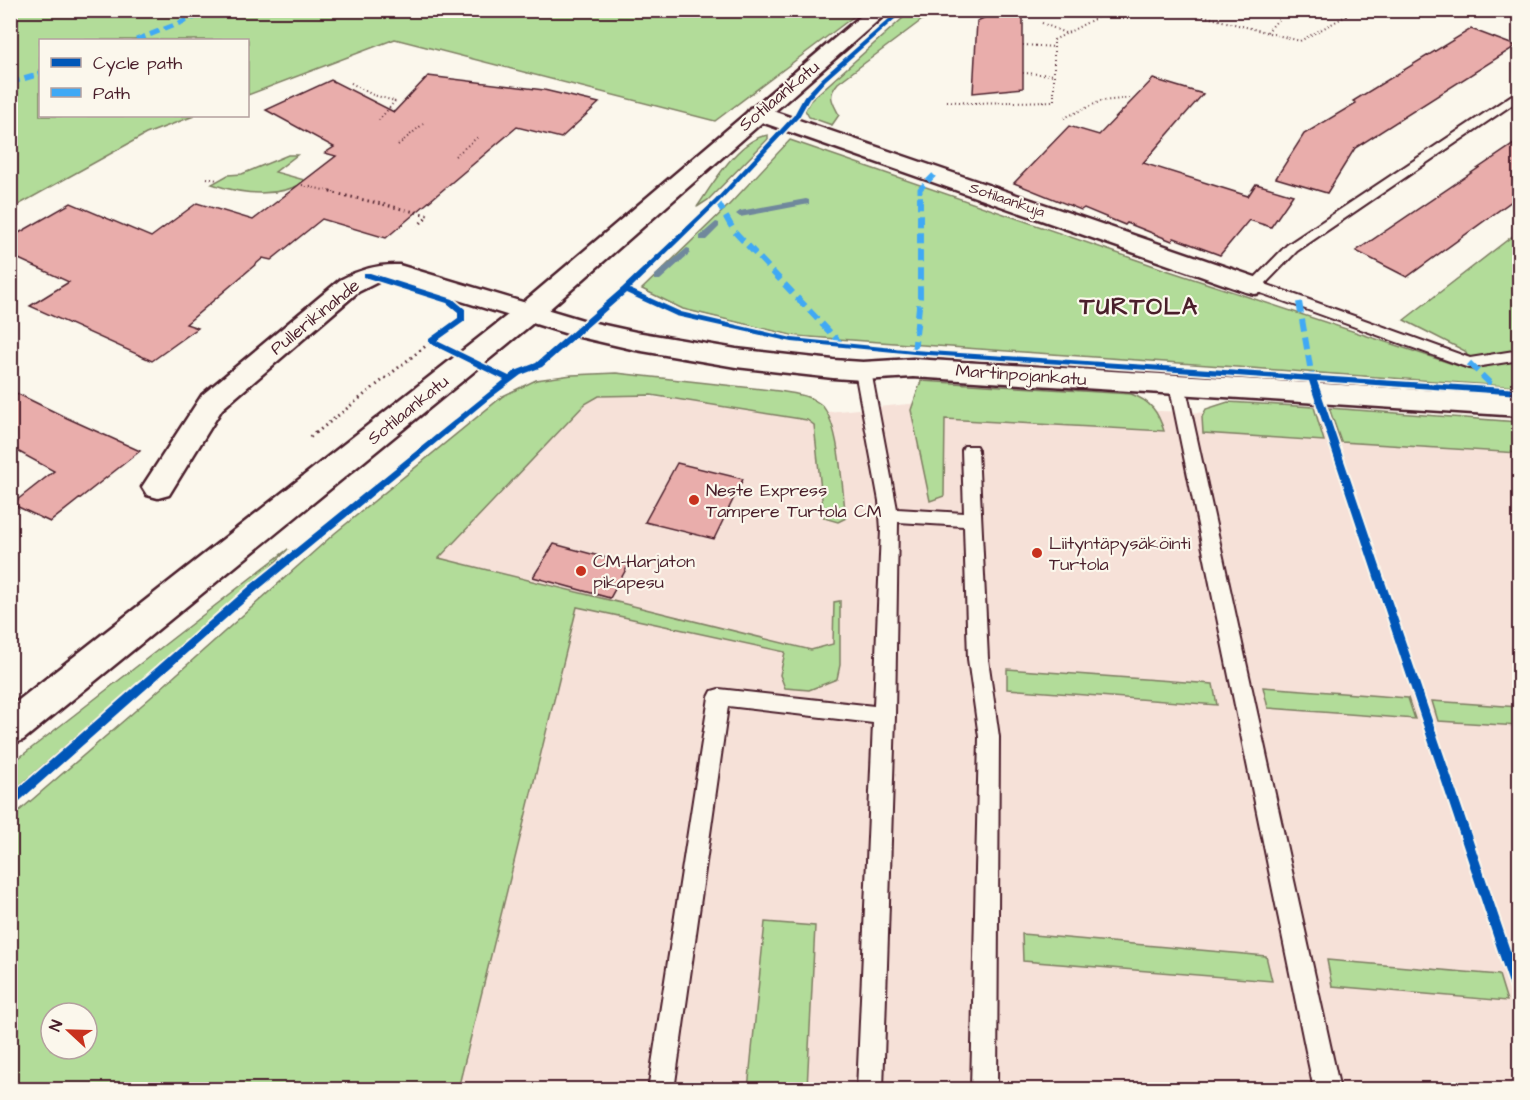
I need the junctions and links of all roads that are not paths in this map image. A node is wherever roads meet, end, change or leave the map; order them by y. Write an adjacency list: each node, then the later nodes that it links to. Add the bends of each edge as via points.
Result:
1 (880, 10): 3 (street, Sotilaankatu)
2 (1512, 99): 4 (lane, via 1292,248)
3 (758, 113): 4 (street, Sotilaankuja); 5 (street, Sotilaankatu)
4 (1255, 286): 6 (lane, via 1469,363)
5 (528, 313): 7 (street, Martinpojankatu, via 608,335 687,350); 11 (street, Pullerikinahde, via 399,273 367,275 212,402); 15 (street, Sotilaankatu)
6 (1520, 355)
7 (863, 371): 8 (street, Martinpojankatu, via 913,368); 12 (lane)
8 (1177, 384): 9 (street, Martinpojankatu); 19 (lane)
9 (1520, 406)
10 (970, 450): 13 (lane)
11 (158, 487)
12 (890, 514): 13 (lane); 14 (lane)
13 (973, 520): 18 (lane, via 978,659 989,737)
14 (885, 716): 16 (lane, via 718,697); 17 (lane)
15 (10, 729)
16 (661, 1089)
17 (870, 1089)
18 (984, 1089)
19 (1327, 1089)

